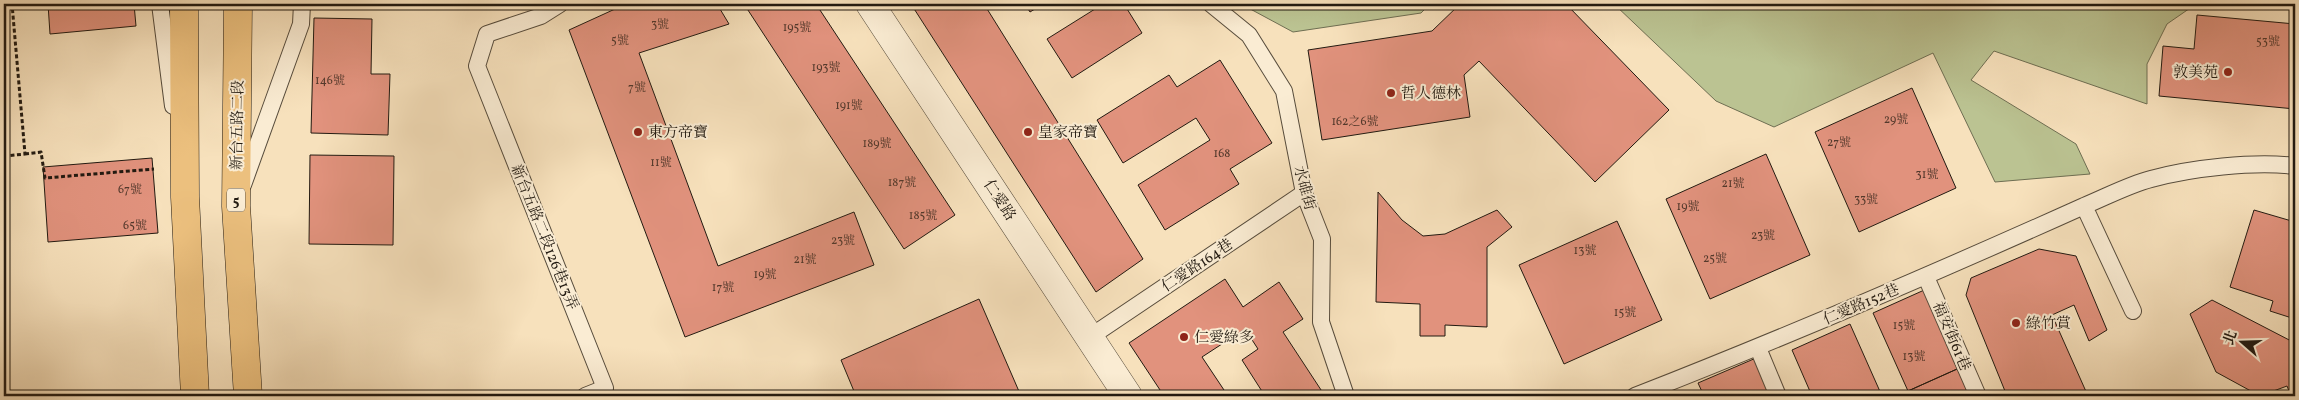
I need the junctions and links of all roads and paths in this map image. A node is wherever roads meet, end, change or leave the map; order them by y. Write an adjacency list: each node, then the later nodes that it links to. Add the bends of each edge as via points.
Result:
1 (12, 4): 9 (path)
2 (160, 4): 12 (lane)
3 (184, 4): 14 (main road)
4 (238, 4): 15 (main road, 新台五路二段 / 5)
5 (302, 4): 15 (lane, via 301,24)
6 (560, 4): 23 (lane, 新台五路二段126巷13弄, via 541,16 487,34 477,66 605,388)
7 (870, 4): 19 (street, 仁愛路)
8 (1211, 4): 13 (lane, 水碓街, via 1250,35 1284,91)
9 (25, 154): 10 (path); 12 (path, via 41,152 44,178)
10 (4, 156)
11 (2295, 166): 16 (lane, 仁愛路152巷, via 2271,163 2151,179)
12 (181, 167): 14 (lane)
13 (1304, 193): 19 (lane, 仁愛路164巷); 25 (lane, 水碓街, via 1322,239 1321,322)
14 (185, 196): 21 (main road)
15 (236, 206): 22 (main road, 新台五路二段 / 5)
16 (2084, 206): 17 (lane, 仁愛路152巷); 18 (lane)
17 (1926, 277): 20 (lane, 仁愛路152巷); 28 (lane, 福安街61巷)
18 (2133, 310)
19 (1090, 337): 24 (street, 仁愛路)
20 (1758, 348): 26 (lane, 仁愛路152巷); 27 (lane)
21 (195, 396)
22 (248, 396)
23 (585, 396)
24 (1128, 396)
25 (1346, 396)
26 (1635, 396)
27 (1778, 396)
28 (1978, 396)

